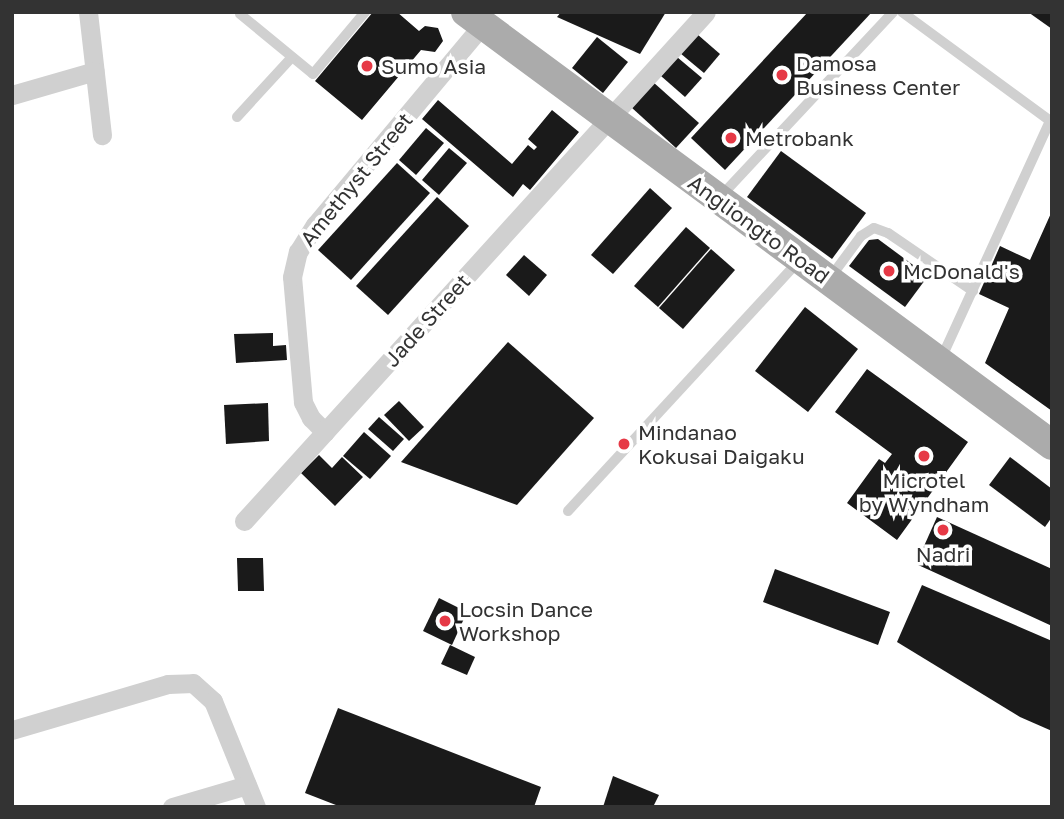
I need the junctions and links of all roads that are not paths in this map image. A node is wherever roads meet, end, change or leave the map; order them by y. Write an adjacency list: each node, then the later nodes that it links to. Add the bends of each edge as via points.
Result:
1 (88, 12): 9 (street)
2 (365, 12): 8 (lane, via 313,74)
3 (706, 12): 12 (street, Jade Street)
4 (893, 12): 15 (lane)
5 (902, 12): 13 (lane)
6 (240, 14): 8 (lane)
7 (474, 19): 12 (main road, Angliongto Road); 20 (street, Amethyst Street, via 298,252 292,277 303,402)
8 (292, 57): 11 (lane)
9 (95, 71): 10 (street); 14 (street)
10 (12, 95)
11 (237, 117)
12 (610, 120): 15 (main road, Angliongto Road); 20 (street, Jade Street)
13 (1051, 121): 18 (lane)
14 (102, 135)
15 (718, 198): 16 (main road, Angliongto Road)
16 (801, 260): 17 (main road, Angliongto Road); 22 (lane)
17 (829, 280): 18 (lane, via 861,236 874,228); 19 (main road, Angliongto Road)
18 (972, 291): 19 (lane)
19 (940, 363): 21 (main road, Angliongto Road)
20 (325, 432): 23 (street, Jade Street)
21 (1052, 444)
22 (568, 510)
23 (244, 521)
24 (12, 730): 25 (street, via 182,681 201,687 212,701)
25 (247, 785): 26 (street); 27 (street)
26 (173, 807)
27 (256, 807)

